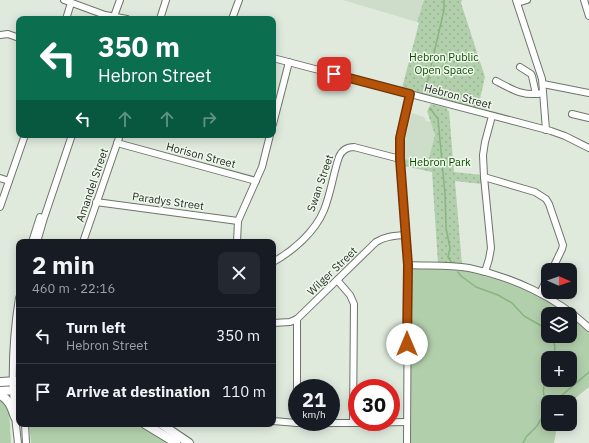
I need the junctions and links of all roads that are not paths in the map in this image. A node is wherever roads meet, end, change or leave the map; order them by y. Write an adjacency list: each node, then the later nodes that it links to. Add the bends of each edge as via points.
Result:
1 (64, 0): 8 (street)
2 (120, 0): 11 (street)
3 (166, 0): 12 (street)
4 (239, 0): 13 (street)
5 (527, 0): 7 (street)
6 (584, 0): 14 (street)
7 (517, 2): 21 (street)
8 (72, 3): 9 (street); 10 (street)
9 (67, 16)
10 (108, 16)
11 (114, 16)
12 (161, 16)
13 (233, 16)
14 (589, 16)
15 (0, 35): 16 (street)
16 (16, 37)
17 (276, 59): 18 (street, Hebron Street)
18 (289, 62): 24 (street, Hebron Street); 26 (street)
19 (520, 67): 25 (street, via 532,75)
20 (496, 81): 25 (street, via 515,91)
21 (543, 84): 22 (street); 23 (street)
22 (543, 93): 25 (street); 30 (street)
23 (589, 93)
24 (410, 94): 28 (street, Hebron Street); 37 (street, via 400,138)
25 (536, 94)
26 (276, 112)
27 (572, 114): 29 (street)
28 (492, 116): 30 (street, Hebron Street); 39 (street, via 484,150)
29 (589, 118)
30 (546, 130): 36 (street, Hebron Street)
31 (24, 138): 41 (street)
32 (71, 138): 38 (street)
33 (119, 138): 35 (street, Amandel Street)
34 (269, 138): 42 (street)
35 (117, 143): 42 (street, Horison Street); 43 (street, Amandel Street)
36 (589, 148)
37 (400, 159): 46 (street); 51 (street, Swan Street, via 356,148 344,150 337,163 324,211 303,240)
38 (59, 171): 47 (street); 48 (street)
39 (484, 177): 52 (street, via 535,192 548,202 562,245); 54 (street, via 491,248)
40 (0, 178): 41 (street)
41 (9, 181): 44 (street)
42 (256, 181): 45 (street)
43 (96, 202): 45 (street, Paradys Street); 49 (street, Amandel Street)
44 (0, 207)
45 (238, 221): 50 (street)
46 (405, 235): 53 (street); 55 (street, Wilger Street, via 390,236 376,242)
47 (33, 239)
48 (38, 239)
49 (84, 239)
50 (238, 239)
51 (276, 260)
52 (556, 263)
53 (408, 265): 54 (street, via 457,267); 72 (street)
54 (485, 272): 56 (street, via 520,283)
55 (337, 280): 57 (street, Wilger Street); 62 (street, via 350,294 354,304)
56 (540, 293): 60 (street)
57 (297, 319): 59 (street); 61 (street)
58 (16, 320): 63 (street)
59 (276, 323)
60 (589, 328)
61 (296, 379)
62 (353, 379)
63 (16, 381): 64 (main road); 65 (street)
64 (0, 382)
65 (16, 390): 66 (main road); 68 (street)
66 (0, 391)
67 (0, 395): 68 (main road, via 8,402)
68 (15, 417): 73 (street)
69 (276, 421): 70 (street)
70 (288, 422)
71 (400, 422): 72 (street)
72 (407, 422): 82 (street)
73 (16, 426)
74 (16, 427): 78 (street)
75 (25, 427): 79 (street)
76 (150, 427): 80 (main road)
77 (165, 427): 81 (main road)
78 (18, 443)
79 (26, 443)
80 (176, 443)
81 (189, 443)
82 (407, 443)

